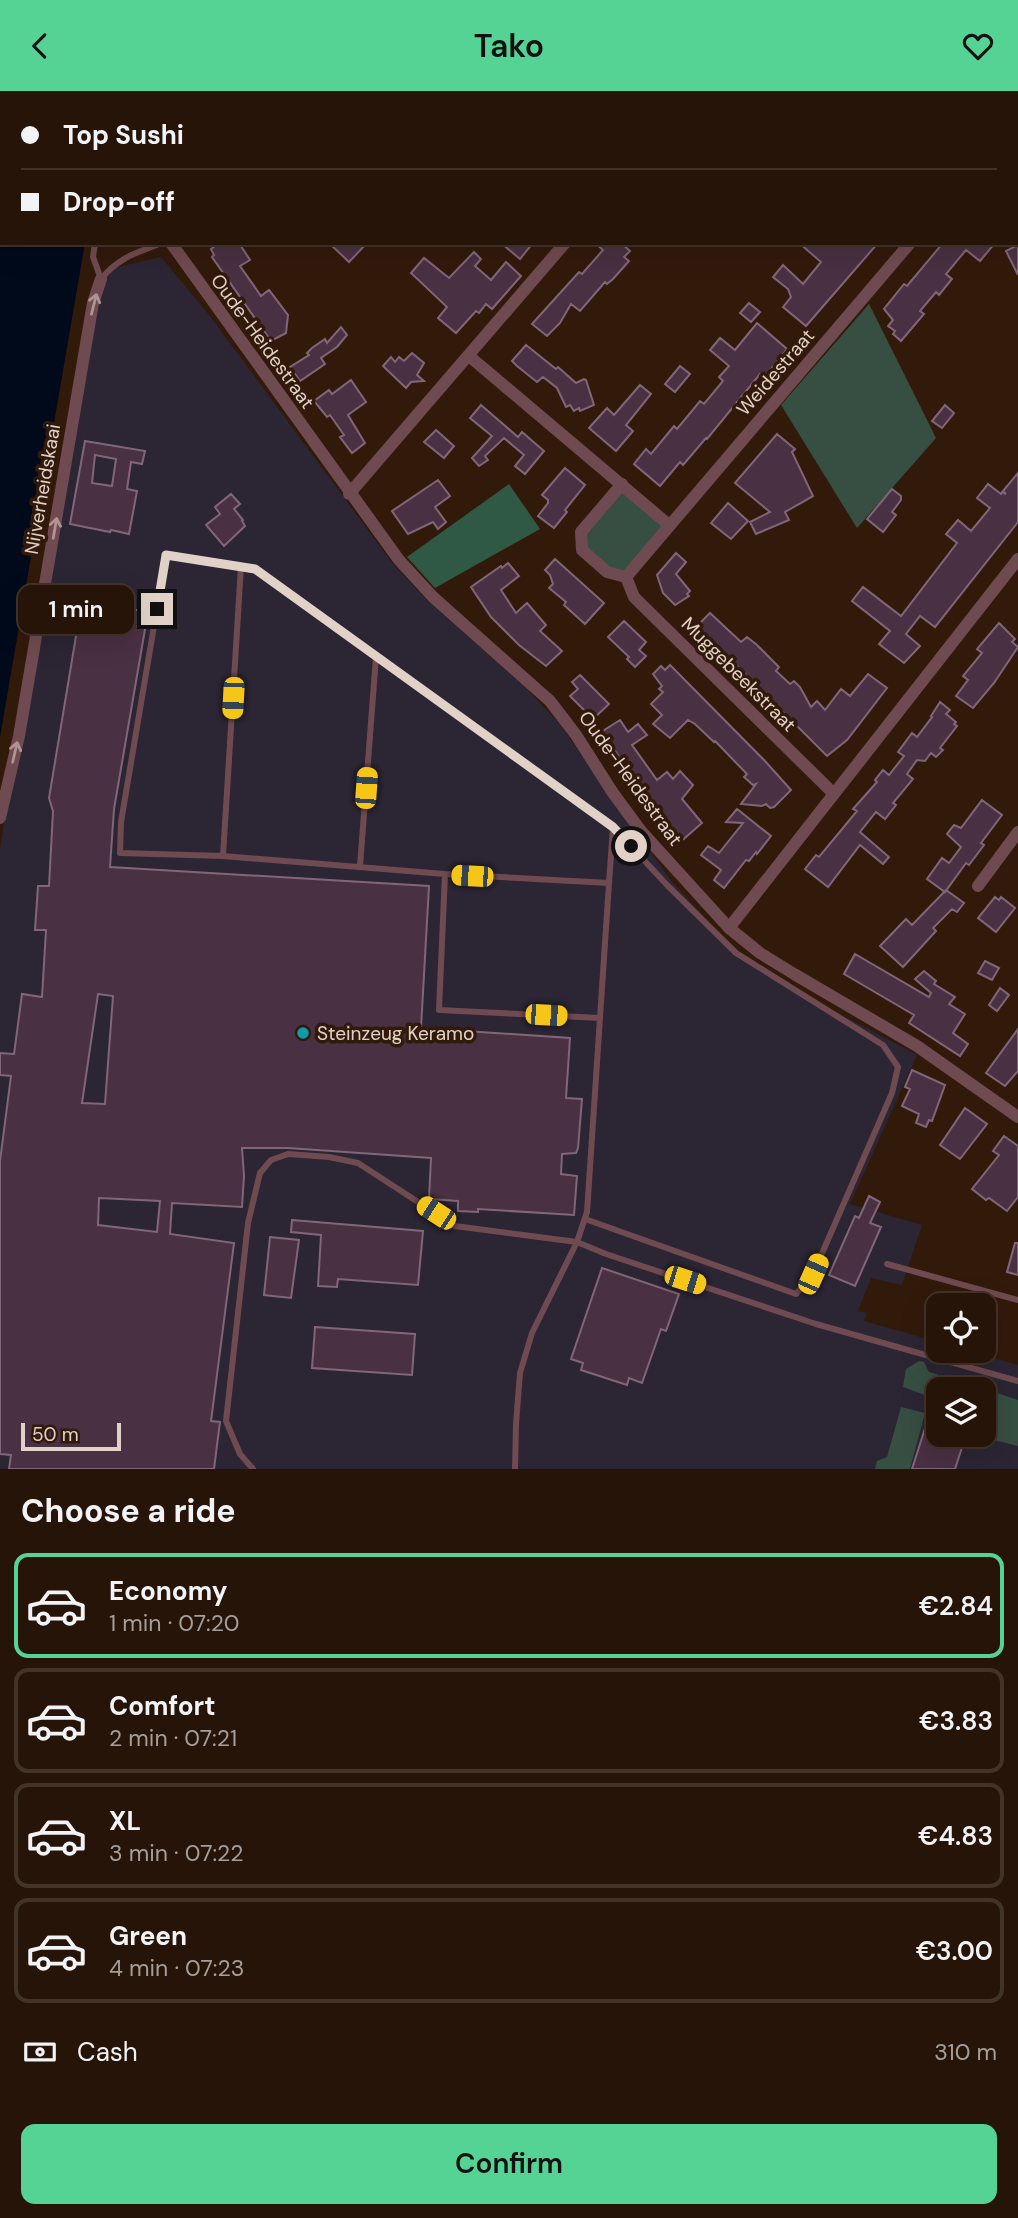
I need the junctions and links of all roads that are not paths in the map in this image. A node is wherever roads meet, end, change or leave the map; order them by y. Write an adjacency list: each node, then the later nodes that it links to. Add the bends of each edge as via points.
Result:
1 (95, 245): 6 (lane, via 93,257)
2 (156, 245): 6 (lane, via 112,265)
3 (172, 245): 9 (street, Oude-Heidestraat)
4 (563, 245): 7 (street)
5 (908, 245): 10 (street, Weidestraat)
6 (101, 279): 16 (street, Nijverheidskaai, one-way to 6, via 19,736 93,303)
7 (469, 356): 8 (street); 9 (street)
8 (622, 484): 10 (street); 13 (street, via 582,532 582,550 607,572)
9 (349, 494): 24 (street, Oude-Heidestraat, via 398,560 433,597 550,701 641,831)
10 (669, 525): 13 (street, Weidestraat)
11 (1018, 559): 15 (street)
12 (241, 566): 14 (lane, via 255,569); 19 (lane); 19 (lane, via 166,555 121,822 120,853)
13 (626, 577): 15 (street, Muggebeekstraat, via 634,597)
14 (376, 657): 17 (lane); 20 (lane)
15 (833, 793): 24 (street)
16 (0, 818)
17 (613, 827): 22 (lane); 27 (lane, via 736,953 883,1045 898,1067 892,1093 813,1274 796,1294)
18 (1018, 832): 23 (street)
19 (223, 856): 20 (lane)
20 (360, 866): 21 (lane)
21 (445, 874): 22 (lane); 25 (lane, via 439,1010)
22 (608, 883): 25 (lane)
23 (978, 886)
24 (729, 928): 26 (street, Oude-Heidestraat, via 760,953)
25 (600, 1018): 27 (lane)
26 (1016, 1111)
27 (585, 1219): 28 (lane)
28 (577, 1242): 31 (lane, via 816,1324); 32 (lane, via 455,1226 358,1163 288,1154 271,1160 260,1173 248,1223 226,1420 240,1454); 33 (lane, via 532,1333 520,1373)
29 (887, 1264): 30 (lane)
30 (1018, 1300)
31 (1018, 1381)
32 (254, 1469)
33 (515, 1469)

